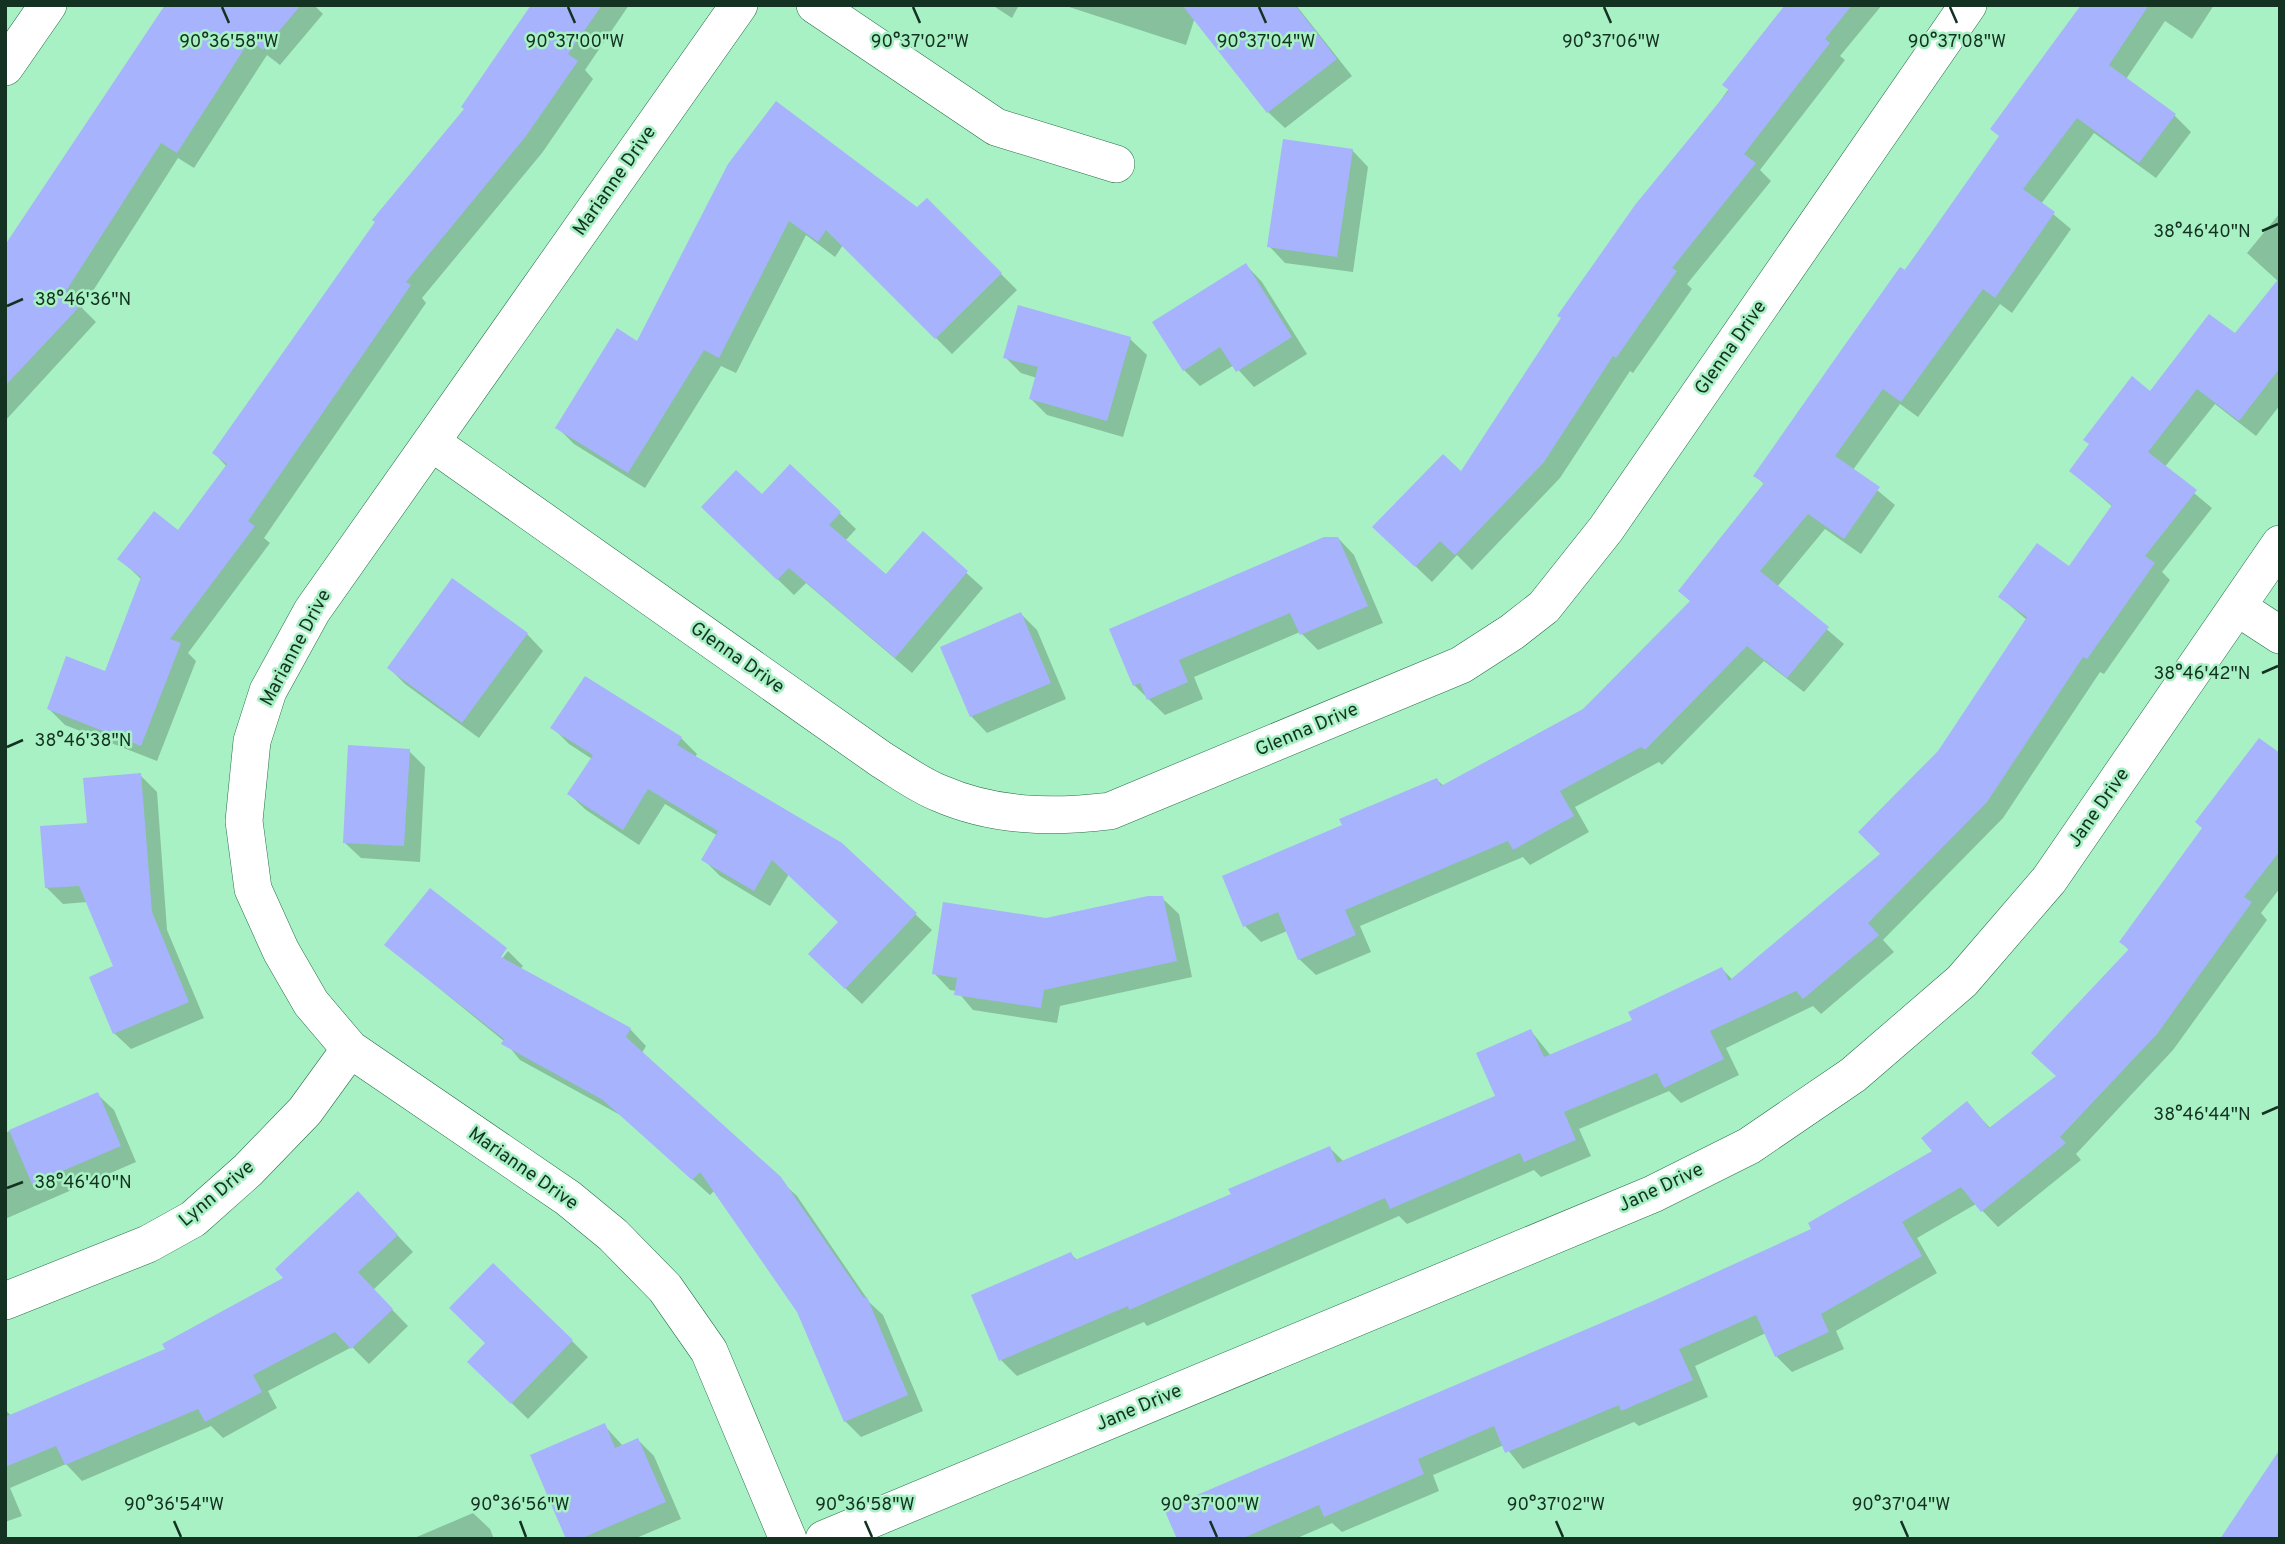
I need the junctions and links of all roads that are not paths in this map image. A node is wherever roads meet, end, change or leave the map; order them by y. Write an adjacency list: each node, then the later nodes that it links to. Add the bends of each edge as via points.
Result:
1 (48, 5): 5 (street)
2 (739, 5): 7 (street, Marianne Drive)
3 (815, 5): 6 (street, via 996,127)
4 (1968, 5): 7 (street, Glenna Drive, via 1606,529 1544,607 1461,665 1110,811 1059,817 991,811 938,793 882,760)
5 (5, 67)
6 (1116, 164)
7 (431, 442): 11 (street, Marianne Drive, via 312,611 268,691 251,741 244,821 253,889 311,1003)
8 (2280, 544): 9 (street, Jane Drive)
9 (2237, 607): 10 (street); 14 (street, Jane Drive, via 2049,880 1962,981 1853,1075 1749,1146 1653,1194)
10 (2280, 635)
11 (350, 1049): 12 (street, Lynn Drive, via 305,1111 193,1219 148,1244); 13 (street, Marianne Drive, via 568,1198 613,1235 664,1288 709,1351)
12 (5, 1301)
13 (788, 1539)
14 (824, 1539)

